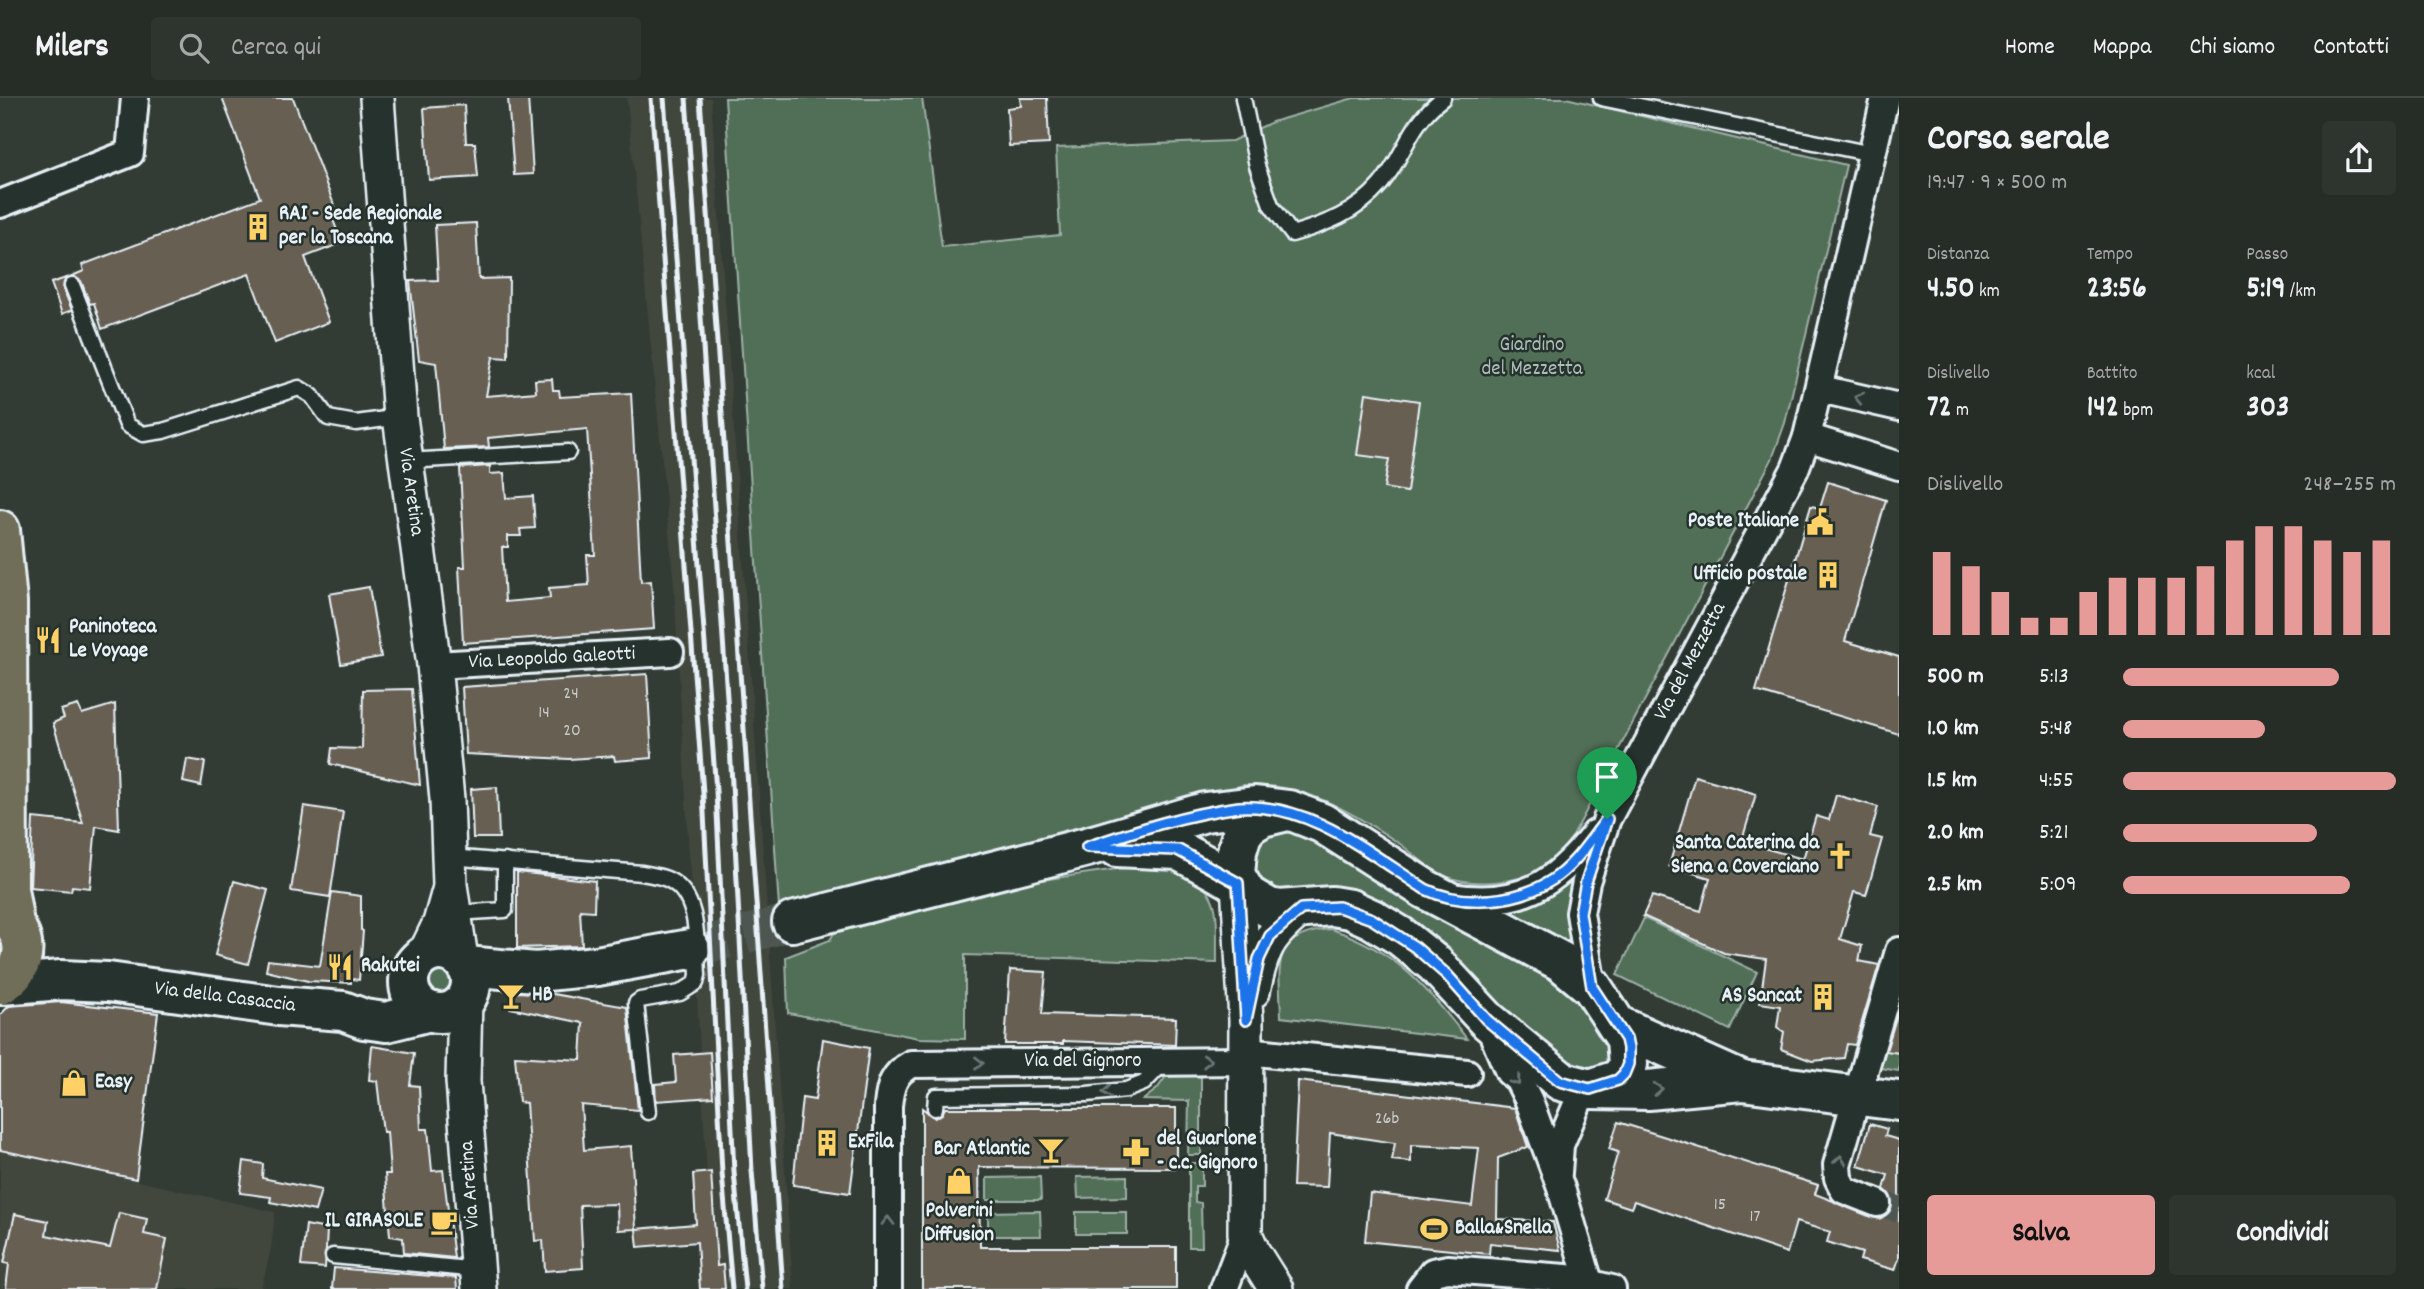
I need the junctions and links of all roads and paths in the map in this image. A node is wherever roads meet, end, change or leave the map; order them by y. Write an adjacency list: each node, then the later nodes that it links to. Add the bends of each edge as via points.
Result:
1 (135, 98): 8 (street, via 130,153)
2 (377, 98): 12 (street, Via Aretina)
3 (1242, 98): 4 (lane, via 1257,166 1272,205 1292,234 1353,211 1381,184 1426,110)
4 (1443, 98)
5 (1601, 98): 7 (lane)
6 (1885, 98): 7 (street, Via del Mezzetta)
7 (1872, 154): 10 (street, Via del Mezzetta)
8 (0, 204)
9 (72, 285): 12 (lane, via 127,425 143,434 299,388 312,396 328,418 356,422)
10 (1820, 389): 11 (street, one-way to 10); 13 (street, Via del Mezzetta)
11 (1899, 407)
12 (400, 417): 15 (street, Via Aretina)
13 (1807, 437): 16 (street); 21 (street, Via del Mezzetta, via 1795,469)
14 (568, 452): 15 (lane)
15 (406, 461): 19 (street, Via Aretina)
16 (1899, 466)
17 (0, 530): 28 (main road, via 7,602)
18 (670, 652): 19 (street, Via Leopoldo Galeotti)
19 (434, 665): 25 (street, Via Aretina)
20 (1289, 810): 22 (main road, via 1255,806 1205,812); 24 (main road, via 1262,817 1245,830 1235,866); 26 (main road, via 1322,823)
21 (1607, 819): 26 (street, Via del Mezzetta, via 1564,871 1539,887 1487,899); 35 (street, Via del Mezzetta, via 1580,913)
22 (1087, 847): 24 (main road, via 1178,850); 29 (main road)
23 (505, 861): 25 (lane); 25 (lane, via 505,910); 46 (lane, via 642,873 670,880 686,895 694,919 696,983 680,993 636,1003)
24 (1238, 883): 27 (main road, via 1258,904 1279,910); 38 (street)
25 (452, 885): 33 (street, Via Aretina)
26 (1436, 894): 35 (main road, via 1562,962)
27 (1301, 909): 36 (main road, via 1332,906 1372,919 1435,964); 38 (street, via 1279,926 1264,946)
28 (11, 922): 32 (main road, Via della Casaccia, via 62,965); 34 (main road, via 23,950 13,976)
29 (792, 922)
30 (690, 949): 33 (main road, via 597,966)
31 (1899, 951): 43 (street)
32 (108, 982): 33 (main road, Via della Casaccia, via 343,1011 386,1021); 34 (main road, Via della Casaccia)
33 (445, 984): 51 (street, Via Aretina, via 453,1048 463,1080)
34 (1, 985)
35 (1592, 987): 37 (main road)
36 (1487, 1020): 42 (main road, via 1553,1077); 47 (street, one-way to 47, via 1509,1072 1518,1079 1528,1101)
37 (1617, 1025): 41 (main road); 42 (main road, via 1628,1048 1624,1074 1611,1083)
38 (1246, 1044): 39 (street, Via del Gignoro, one-way to 38); 40 (street, Via del Gignoro); 49 (street)
39 (1165, 1061): 45 (lane, one-way to 45, via 1144,1083 1126,1090 936,1096); 54 (street, Via del Gignoro, one-way to 39, via 890,1091 900,1070 911,1064)
40 (1467, 1073)
41 (1742, 1081): 42 (main road, one-way to 41, via 1648,1090); 43 (main road)
42 (1587, 1088): 47 (street, via 1560,1145)
43 (1855, 1095): 44 (main road); 48 (street, one-way to 43, via 1844,1190 1838,1178 1837,1165)
44 (1899, 1101)
45 (936, 1108)
46 (648, 1112)
47 (1561, 1188): 53 (street)
48 (1877, 1203)
49 (1245, 1234): 55 (street); 56 (street)
50 (333, 1256): 51 (lane)
51 (478, 1279)
52 (1422, 1286): 53 (street, via 1433,1272 1448,1269 1566,1278)
53 (1598, 1287)
54 (888, 1289)
55 (1223, 1289)
56 (1276, 1289)

